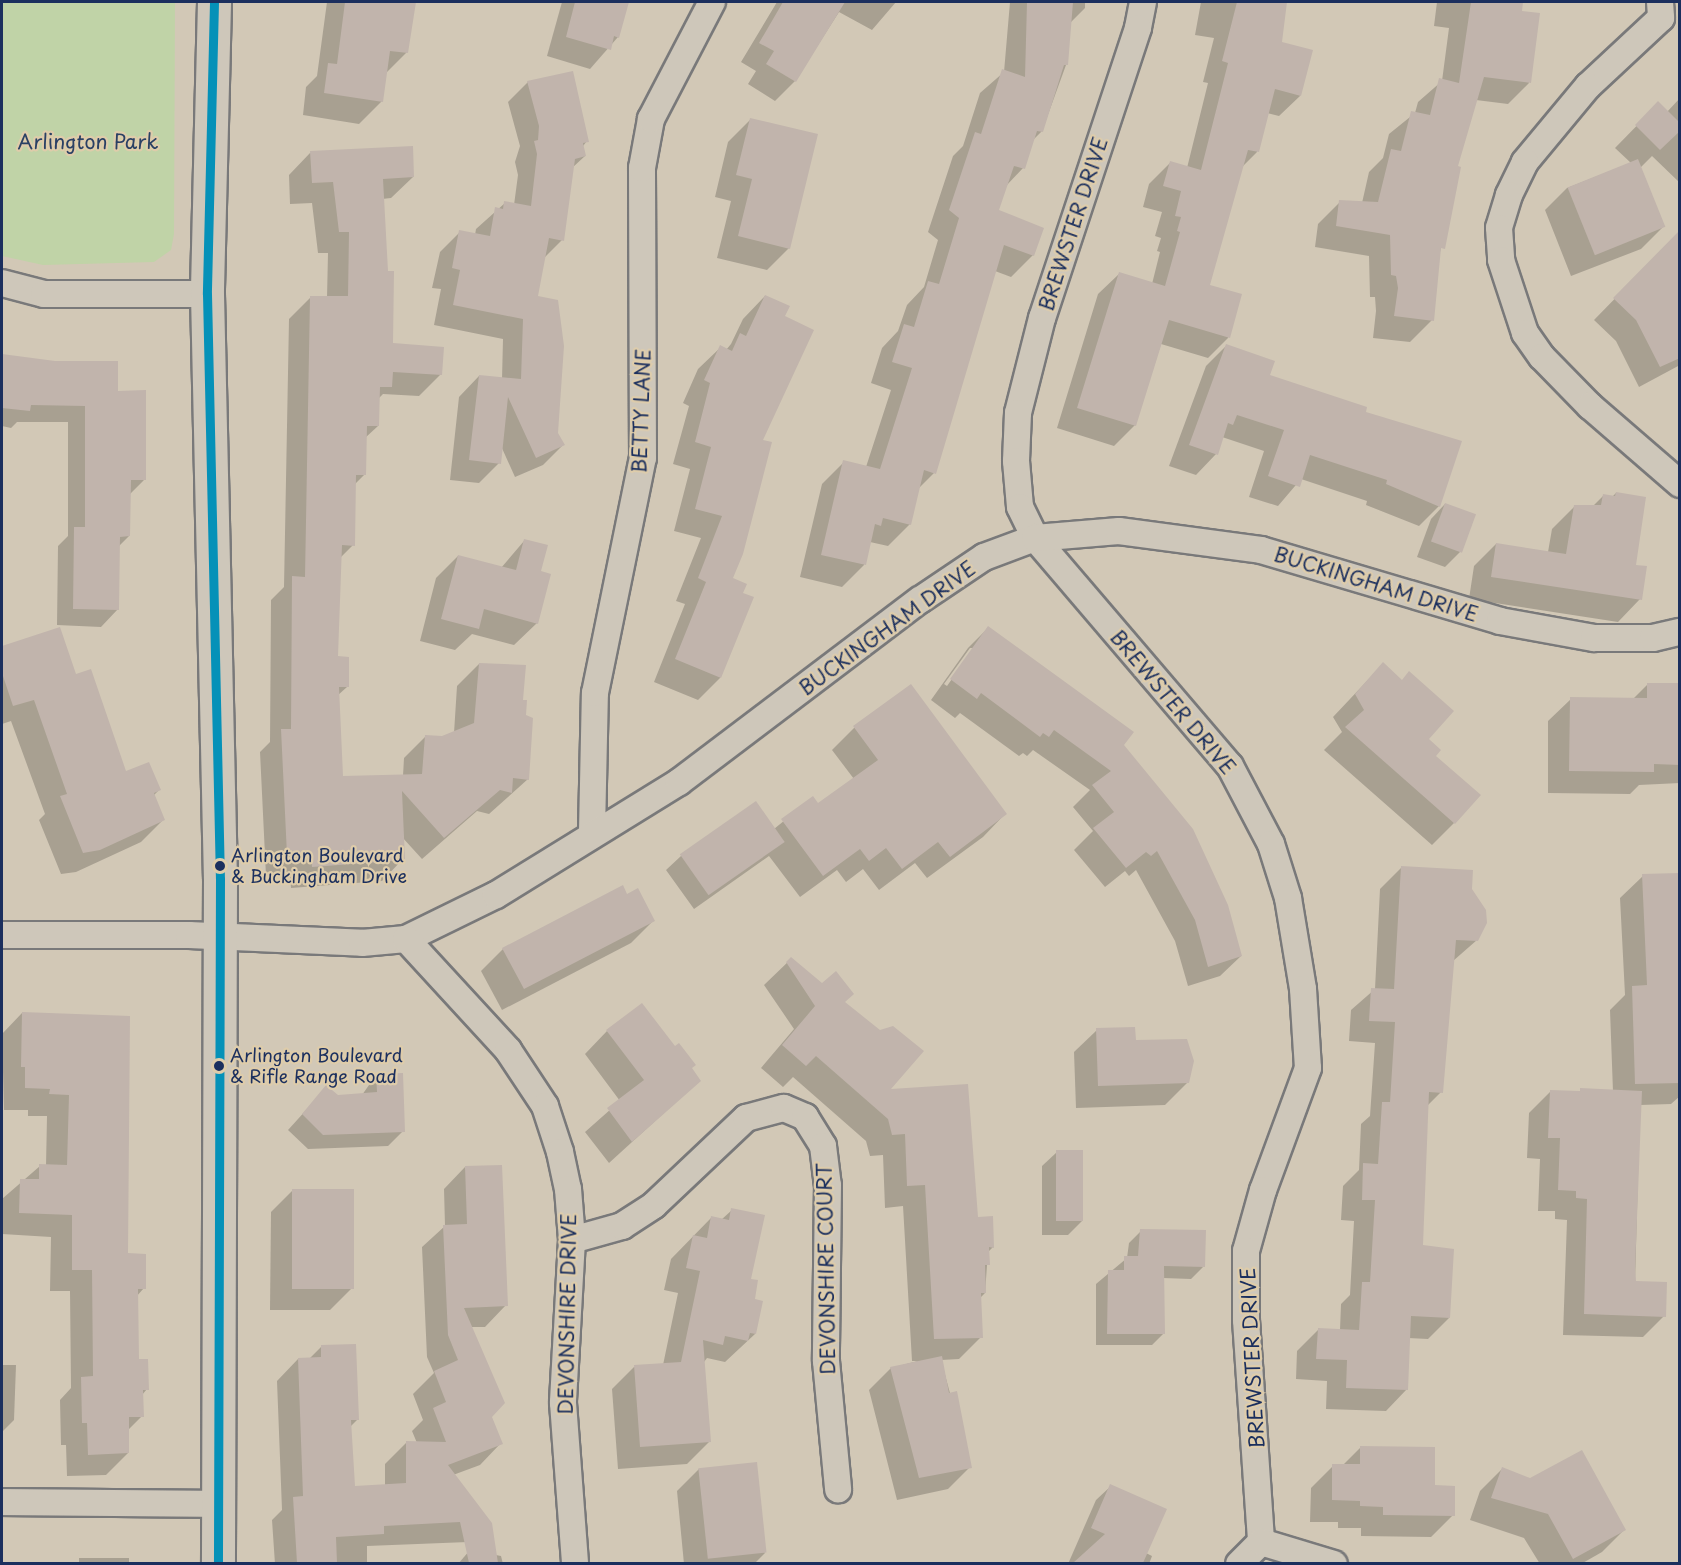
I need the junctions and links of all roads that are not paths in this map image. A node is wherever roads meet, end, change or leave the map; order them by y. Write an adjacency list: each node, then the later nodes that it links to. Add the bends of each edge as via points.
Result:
1 (214, 2): 6 (main road)
2 (712, 2): 10 (street, BETTY LANE, via 651,119 642,168 643,458 595,693)
3 (1143, 2): 8 (street, BREWSTER DRIVE, via 1138,28 1042,318 1018,413 1020,507)
4 (1667, 8): 7 (street, via 1588,87 1525,162 1499,228 1501,260 1525,333 1542,357 1590,406)
5 (2, 283): 6 (street, via 44,294)
6 (207, 294): 12 (main road)
7 (1680, 484)
8 (1035, 537): 9 (street, BUCKINGHAM DRIVE, via 1119,531 1261,550 1500,621 1594,638 1653,638); 10 (street, BUCKINGHAM DRIVE, via 984,557 679,782); 18 (street, BREWSTER DRIVE, via 1230,766 1271,844 1288,898 1303,989 1308,1068 1263,1190 1246,1251 1246,1320)
9 (1680, 632)
10 (592, 832): 13 (street, BUCKINGHAM DRIVE, via 496,895)
11 (2, 935): 12 (street, BUCKINGHAM DRIVE)
12 (219, 938): 13 (street, BUCKINGHAM DRIVE, via 362,943); 17 (main road)
13 (406, 939): 14 (street, DEVONSHIRE DRIVE, via 508,1050 545,1106 568,1189)
14 (572, 1240): 15 (street, DEVONSHIRE COURT, via 622,1226 654,1205 746,1118 784,1108 805,1117 823,1146 828,1185 826,1361); 20 (street, DEVONSHIRE DRIVE, via 563,1403)
15 (838, 1489)
16 (2, 1502): 17 (street)
17 (217, 1504): 19 (main road)
18 (1261, 1542): 21 (street); 22 (street)
19 (218, 1563)
20 (575, 1563)
21 (1239, 1563)
22 (1334, 1563)

